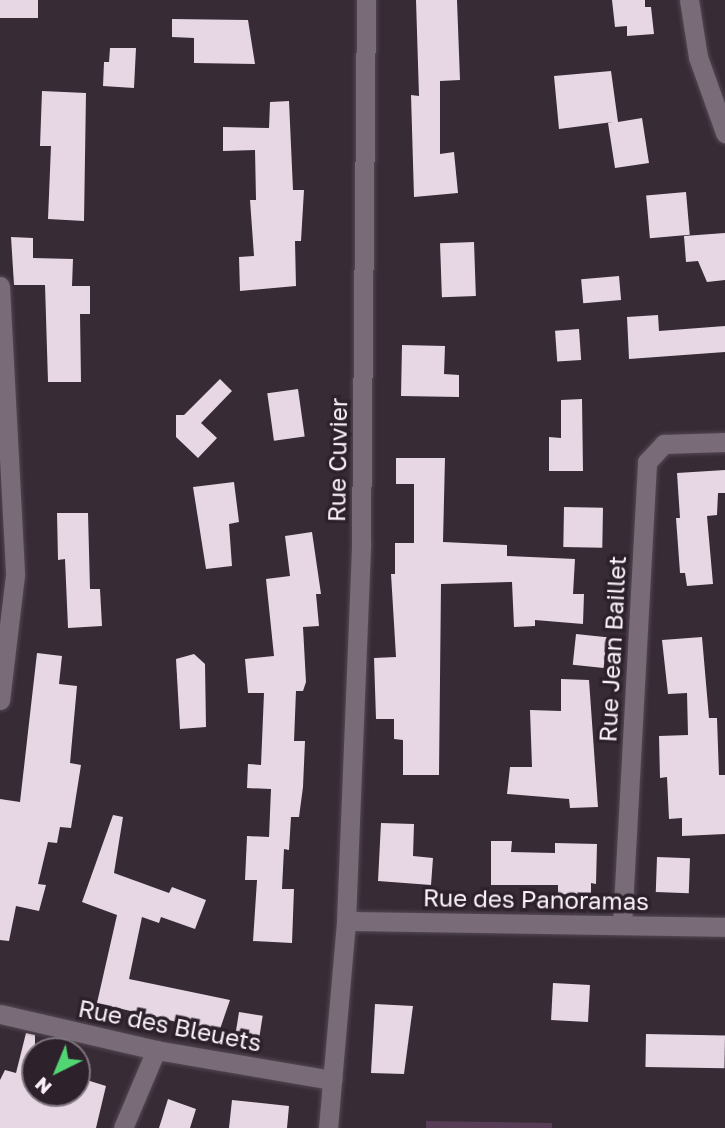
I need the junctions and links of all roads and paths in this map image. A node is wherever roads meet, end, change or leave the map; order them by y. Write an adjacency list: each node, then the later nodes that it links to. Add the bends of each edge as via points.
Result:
1 (366, 0): 7 (street, Rue Cuvier, via 361,541)
2 (689, 0): 3 (street, via 698,57)
3 (725, 133)
4 (0, 286): 6 (street, via 15,575)
5 (725, 442): 8 (street, Rue Jean Baillet, via 664,444 647,462)
6 (0, 700)
7 (346, 921): 8 (street, Rue des Panoramas); 12 (street, Rue Cuvier)
8 (622, 925): 9 (street, Rue des Panoramas)
9 (725, 927)
10 (0, 1014): 11 (street, Rue des Bleuets)
11 (156, 1050): 12 (street, Rue des Bleuets); 13 (street)
12 (332, 1080): 14 (street, Rue Cuvier)
13 (123, 1128)
14 (328, 1128)

